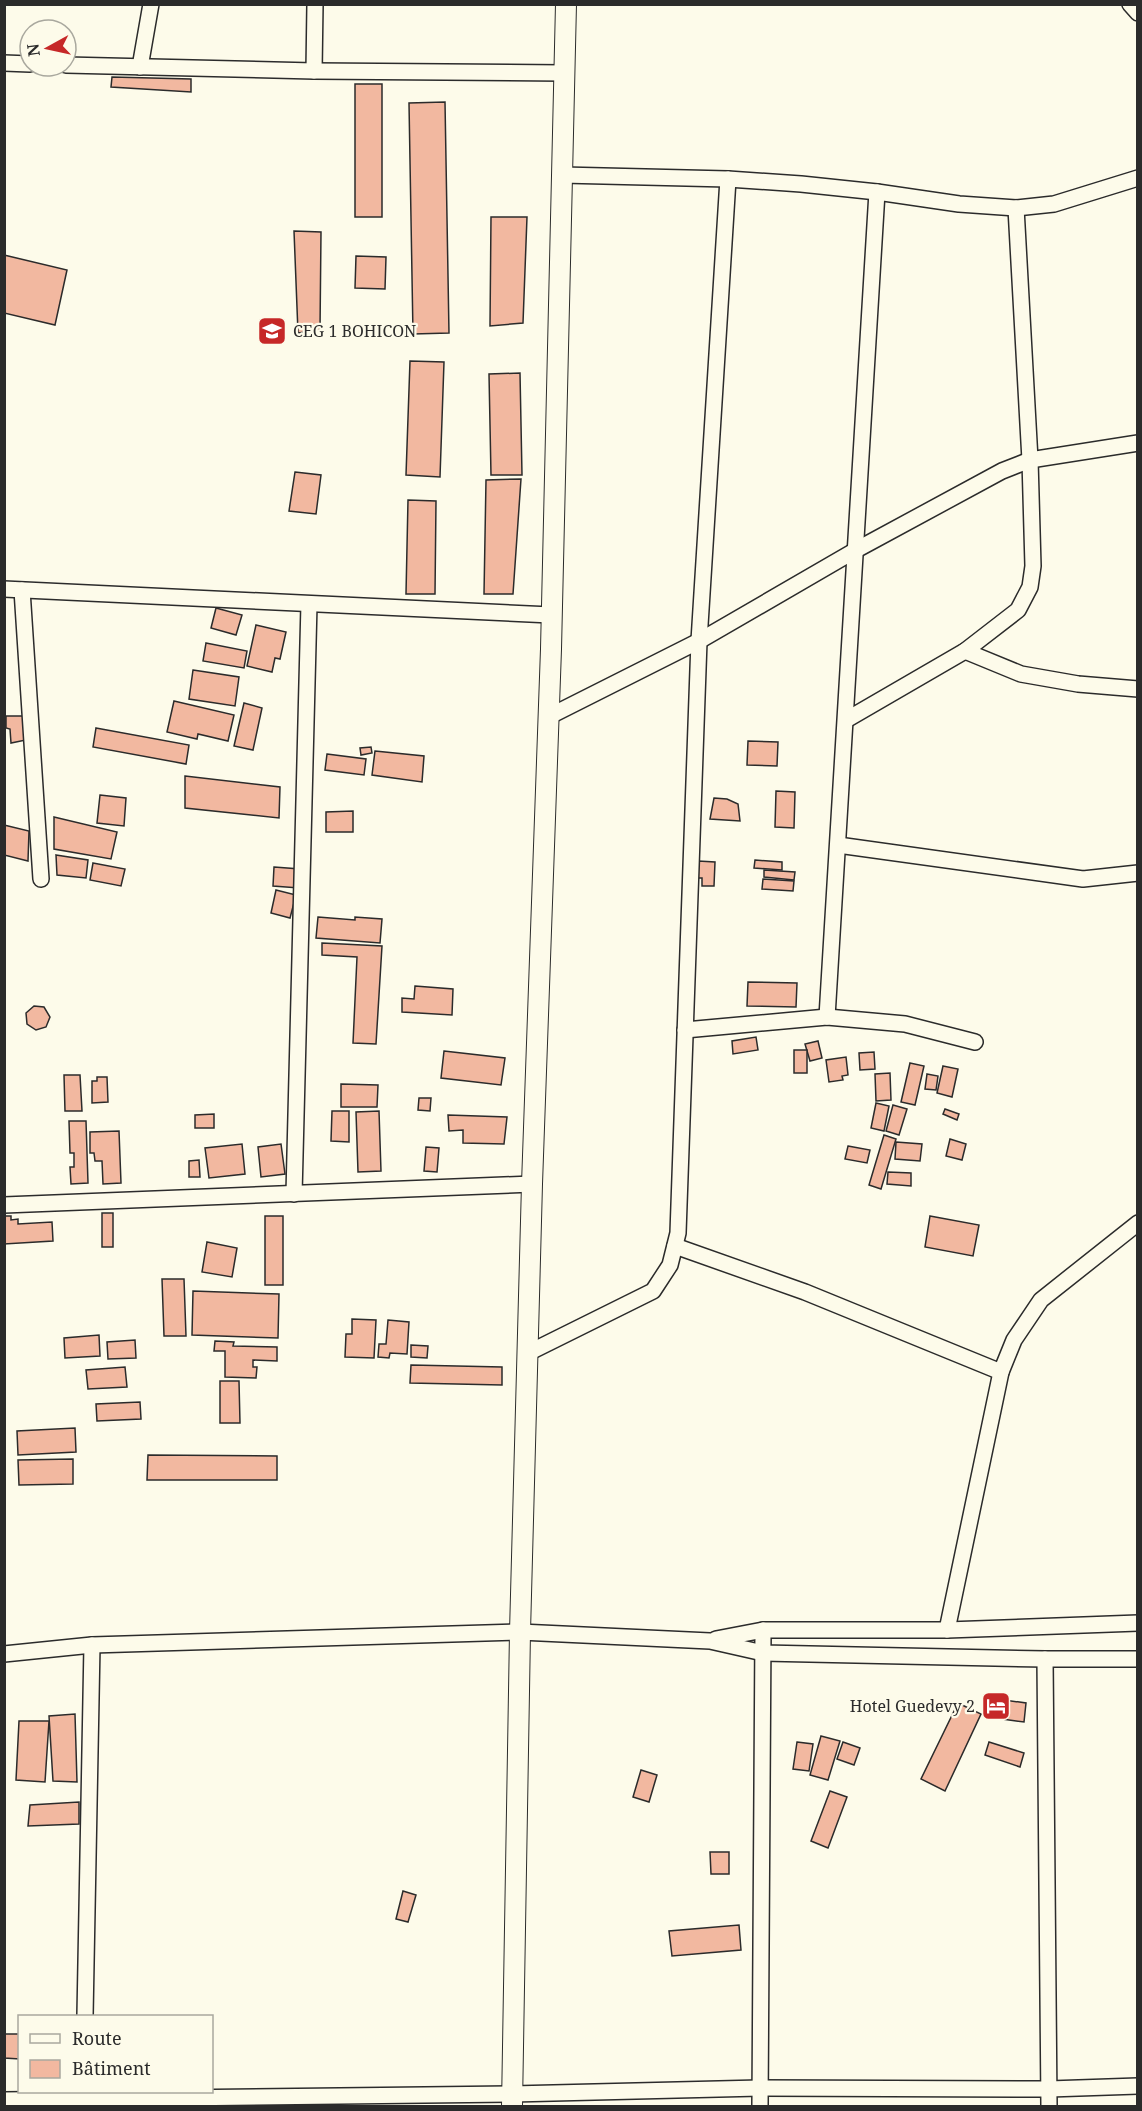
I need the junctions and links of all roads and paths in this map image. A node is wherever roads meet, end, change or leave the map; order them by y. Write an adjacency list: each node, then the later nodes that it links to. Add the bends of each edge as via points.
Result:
1 (151, 4): 5 (street)
2 (315, 4): 6 (street)
3 (566, 4): 7 (street)
4 (78, 64): 5 (street)
5 (140, 67): 6 (street)
6 (314, 70): 7 (street)
7 (564, 73): 8 (street)
8 (562, 175): 10 (street); 19 (street)
9 (1137, 178): 12 (street, via 1054,204)
10 (728, 179): 11 (street); 20 (street)
11 (877, 192): 12 (street); 15 (street)
12 (1016, 208): 14 (street)
13 (1137, 443): 14 (street)
14 (1030, 460): 15 (street, via 1002,471); 21 (street, via 1030,587 1018,610)
15 (856, 550): 20 (street); 24 (street)
16 (4, 589): 17 (street)
17 (22, 590): 18 (street); 27 (street)
18 (309, 604): 19 (street); 32 (street)
19 (551, 615): 23 (street)
20 (699, 641): 23 (street); 29 (street)
21 (964, 651): 22 (street, via 1021,674); 24 (street)
22 (1137, 689)
23 (548, 717): 31 (street)
24 (846, 720): 25 (street)
25 (838, 845): 26 (street, via 1083,879); 28 (street)
26 (1137, 873)
27 (41, 879)
28 (826, 1017): 29 (street); 30 (street, via 905,1024)
29 (685, 1030): 35 (street)
30 (975, 1042)
31 (532, 1184): 32 (street); 36 (street)
32 (294, 1194): 33 (street)
33 (4, 1205)
34 (1137, 1223): 37 (street, via 1041,1300 1014,1340)
35 (675, 1246): 36 (street, via 670,1265 653,1291); 37 (street, via 805,1292)
36 (528, 1353): 41 (street)
37 (1001, 1372): 40 (street)
38 (1137, 1623): 40 (street)
39 (763, 1630): 40 (street); 42 (street); 44 (street)
40 (946, 1630)
41 (520, 1632): 42 (street); 43 (street); 54 (street)
42 (710, 1641): 44 (street)
43 (92, 1645): 45 (street); 48 (street)
44 (763, 1653): 46 (street); 50 (street)
45 (4, 1654)
46 (1045, 1659): 47 (street); 51 (street)
47 (1137, 1659)
48 (85, 2015)
49 (1137, 2086): 51 (street)
50 (760, 2088): 51 (street); 54 (street); 55 (street)
51 (1049, 2090): 56 (street)
52 (83, 2099): 53 (street); 54 (street)
53 (4, 2100)
54 (512, 2100)
55 (760, 2106)
56 (1049, 2106)

